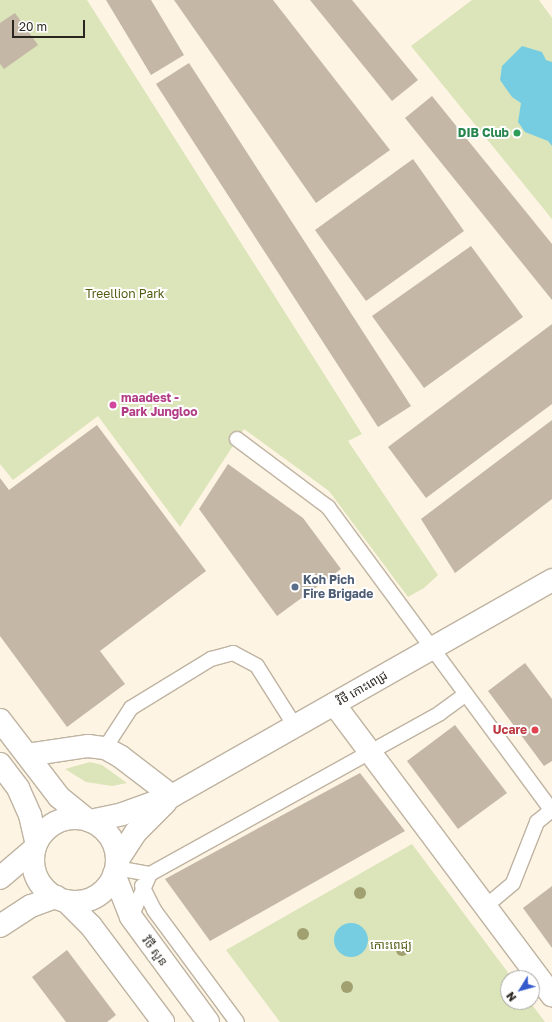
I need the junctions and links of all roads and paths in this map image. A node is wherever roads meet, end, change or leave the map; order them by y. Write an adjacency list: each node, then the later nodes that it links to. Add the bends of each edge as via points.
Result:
1 (237, 439): 3 (lane, via 328,507)
2 (552, 580): 3 (main road, វិថី កោះពេជ្រ)
3 (432, 649): 4 (lane); 5 (main road, វិថី កោះពេជ្រ)
4 (465, 695): 9 (lane, via 440,713); 13 (lane)
5 (334, 704): 7 (main road, វិថី កោះពេជ្រ); 9 (main road)
6 (0, 720): 10 (main road)
7 (295, 726): 8 (lane, via 257,666 233,653 211,659 131,708); 12 (main road, វិថី កោះពេជ្រ)
8 (105, 748): 10 (main road, via 88,746); 12 (main road, via 121,756)
9 (370, 752): 17 (lane); 21 (main road)
10 (27, 755): 14 (main road, via 59,796)
11 (0, 764): 15 (main road, via 18,788 30,815)
12 (172, 796): 14 (main road, វិថី កោះពេជ្រ, via 122,814); 16 (main road, វិថី កោះពេជ្រ, via 136,832)
13 (551, 810): 21 (lane, via 536,822 513,883)
14 (88, 820): 15 (main road, via 58,821 46,829); 16 (main road, via 108,834 116,850)
15 (35, 846): 18 (main road); 20 (main road, via 36,875 48,892)
16 (116, 868): 17 (lane); 20 (main road, via 107,887 96,896 83,901); 22 (main road, វិថី សួន)
17 (150, 874): 19 (lane)
18 (0, 878)
19 (142, 886): 22 (lane); 24 (lane, via 154,910)
20 (61, 899): 23 (main road, via 31,906); 27 (main road, via 91,926)
21 (486, 906): 26 (main road)
22 (131, 917): 25 (main road, វិថី សួន)
23 (0, 926)
24 (192, 963): 25 (lane); 29 (lane)
25 (175, 977): 28 (main road, វិថី សួន)
26 (552, 995)
27 (164, 1022)
28 (208, 1022)
29 (237, 1022)

